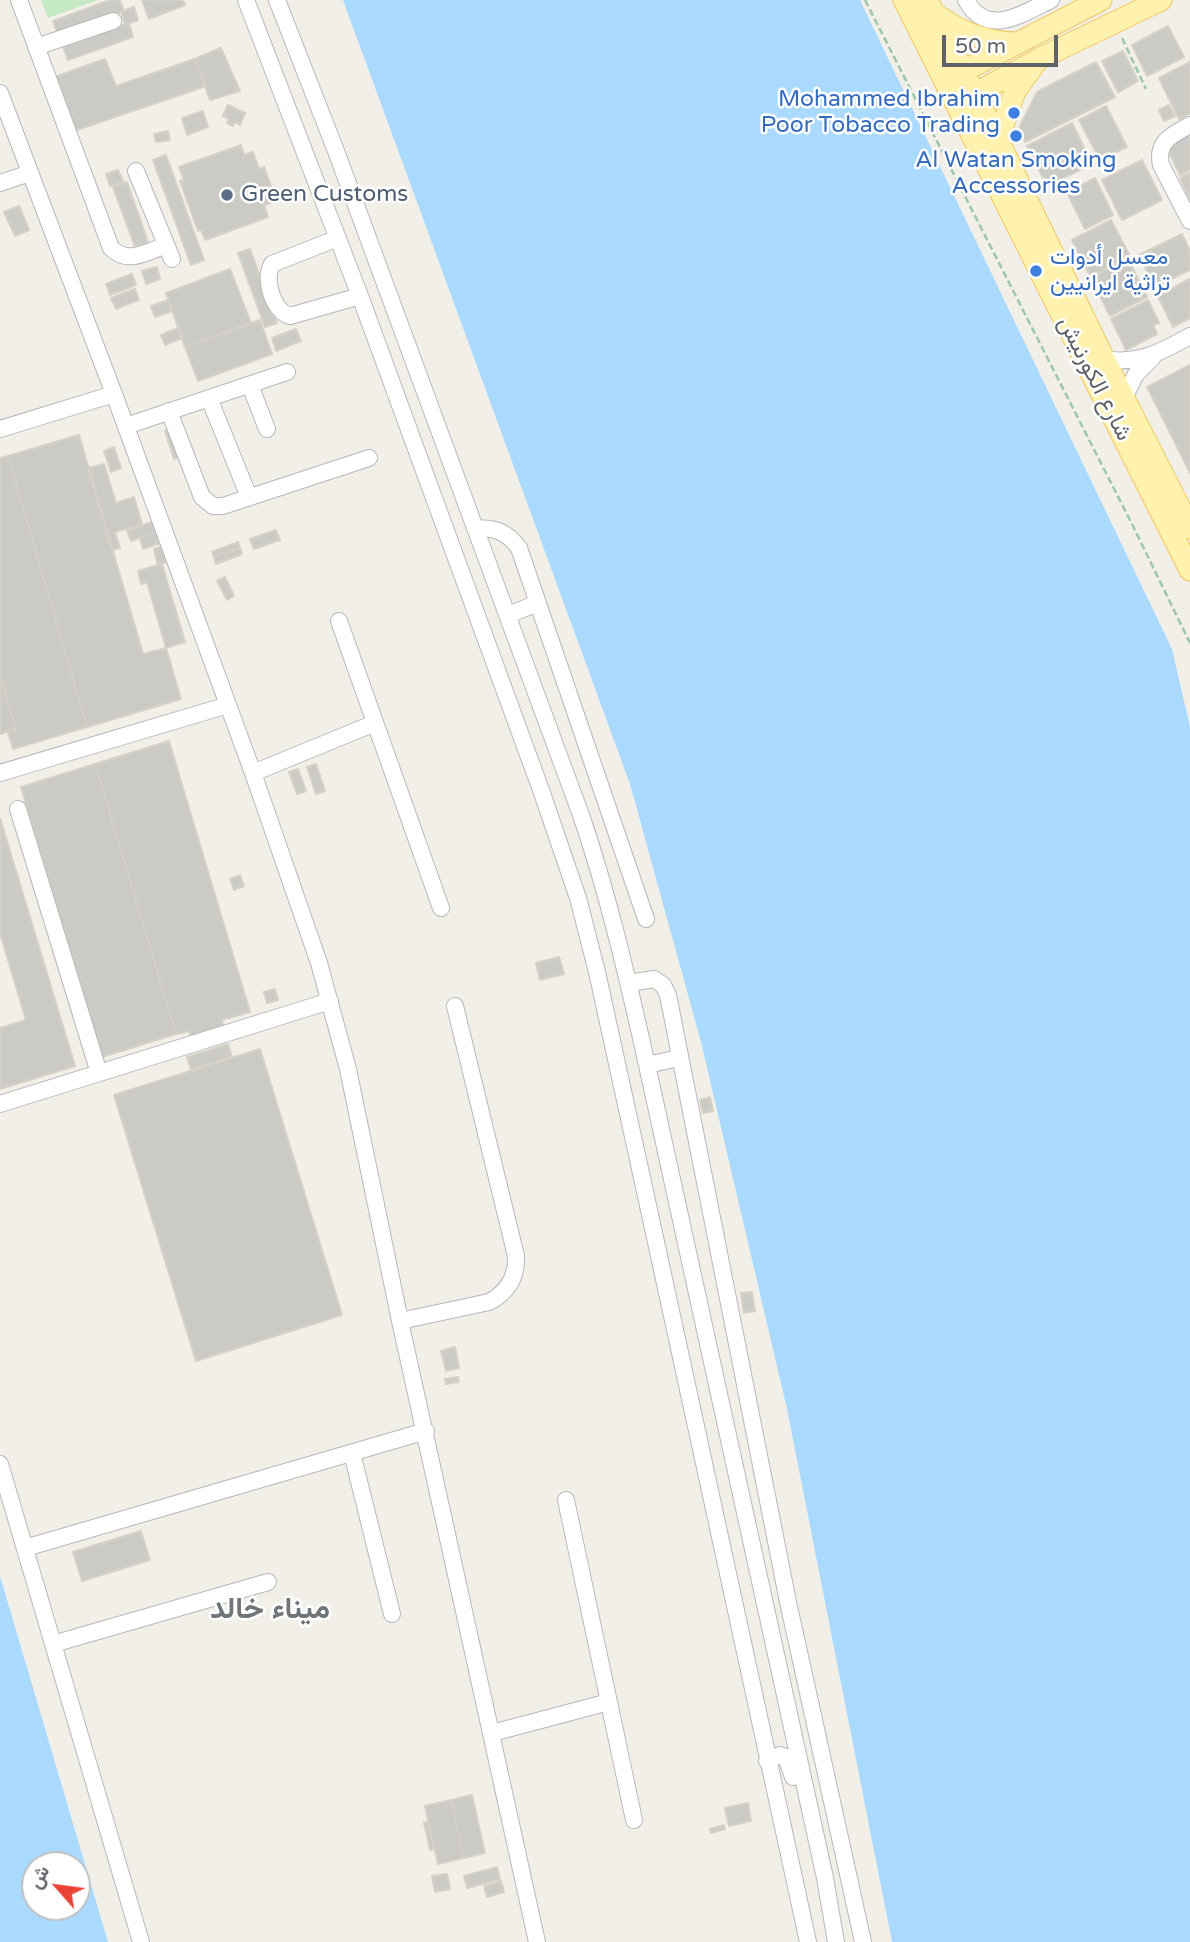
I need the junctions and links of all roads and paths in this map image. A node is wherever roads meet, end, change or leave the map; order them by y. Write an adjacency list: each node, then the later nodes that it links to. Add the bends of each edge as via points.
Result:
1 (19, 0): 15 (street)
2 (246, 0): 27 (street)
3 (277, 0): 44 (street)
4 (864, 0): 49 (path)
5 (904, 0): 17 (main road, شارع الكورنيش)
6 (966, 0): 7 (street, via 976,13 996,21)
7 (1051, 0)
8 (1101, 0): 10 (main road)
9 (1161, 0): 13 (main road)
10 (1080, 5): 14 (main road)
11 (930, 7): 14 (main road, via 974,36); 17 (main road, شارع الكورنيش)
12 (113, 21): 15 (street)
13 (1115, 23): 16 (main road); 18 (path)
14 (1015, 43): 17 (main road)
15 (36, 47): 23 (street, via 111,248 131,257 169,252)
16 (1041, 58): 20 (main road); 22 (main road, via 1015,91)
17 (954, 76): 20 (main road, شارع الكورنيش)
18 (1146, 89)
19 (0, 93): 24 (street)
20 (966, 99): 22 (main road, شارع الكورنيش); 45 (main road, شارع الكورنيش)
21 (1190, 125): 26 (street, via 1168,137 1159,155)
22 (998, 139): 31 (main road, شارع الكورنيش)
23 (136, 171)
24 (30, 173): 25 (street); 34 (street)
25 (0, 183)
26 (1189, 218)
27 (338, 238): 28 (street); 28 (street, via 272,264 268,275 276,304 290,316)
28 (360, 296): 79 (street, via 582,910)
29 (1190, 336): 30 (street)
30 (1155, 355): 31 (street, via 1129,361); 36 (street, via 1136,374)
31 (1104, 359): 36 (main road, شارع الكورنيش)
32 (287, 372): 33 (street)
33 (250, 385): 35 (street); 40 (street)
34 (114, 394): 38 (street); 39 (street)
35 (209, 398): 37 (street); 42 (street)
36 (1124, 398): 43 (main road, شارع الكورنيش)
37 (169, 411): 38 (street); 42 (street, via 205,501 218,507)
38 (126, 426): 50 (street)
39 (0, 429)
40 (267, 429)
41 (369, 458): 42 (street)
42 (248, 497)
43 (1190, 528)
44 (476, 529): 46 (street, via 496,529 513,540); 47 (street)
45 (1190, 570)
46 (538, 603): 47 (street); 56 (street)
47 (508, 615): 57 (street, via 593,848)
48 (339, 621): 51 (street)
49 (1190, 643)
50 (228, 705): 52 (street); 53 (street)
51 (375, 723): 52 (street); 55 (street)
52 (253, 773): 58 (street)
53 (0, 774)
54 (18, 809): 62 (street)
55 (441, 908)
56 (646, 919)
57 (629, 983): 60 (street, via 654,979 666,990); 61 (street)
58 (330, 1001): 62 (street); 64 (street)
59 (455, 1006): 64 (street, via 517,1266 511,1284 489,1302)
60 (679, 1058): 61 (street); 71 (street)
61 (647, 1065): 72 (street)
62 (99, 1073): 63 (street)
63 (0, 1104)
64 (400, 1321): 65 (street)
65 (426, 1431): 66 (street); 78 (street)
66 (352, 1453): 69 (street); 73 (street)
67 (0, 1464): 69 (street)
68 (566, 1500): 77 (street)
69 (25, 1548): 74 (street)
70 (268, 1582): 74 (street)
71 (788, 1602): 72 (street); 75 (street)
72 (765, 1606): 76 (street)
73 (392, 1614)
74 (53, 1644): 82 (street)
75 (805, 1681): 76 (street); 86 (street)
76 (782, 1687): 81 (street)
77 (609, 1702): 78 (street); 80 (street)
78 (492, 1733): 83 (street)
79 (767, 1761): 81 (street, via 779,1755 789,1760 807,1847); 84 (street)
80 (635, 1820)
81 (825, 1878): 85 (street)
82 (141, 1942)
83 (537, 1942)
84 (808, 1942)
85 (836, 1942)
86 (863, 1942)

